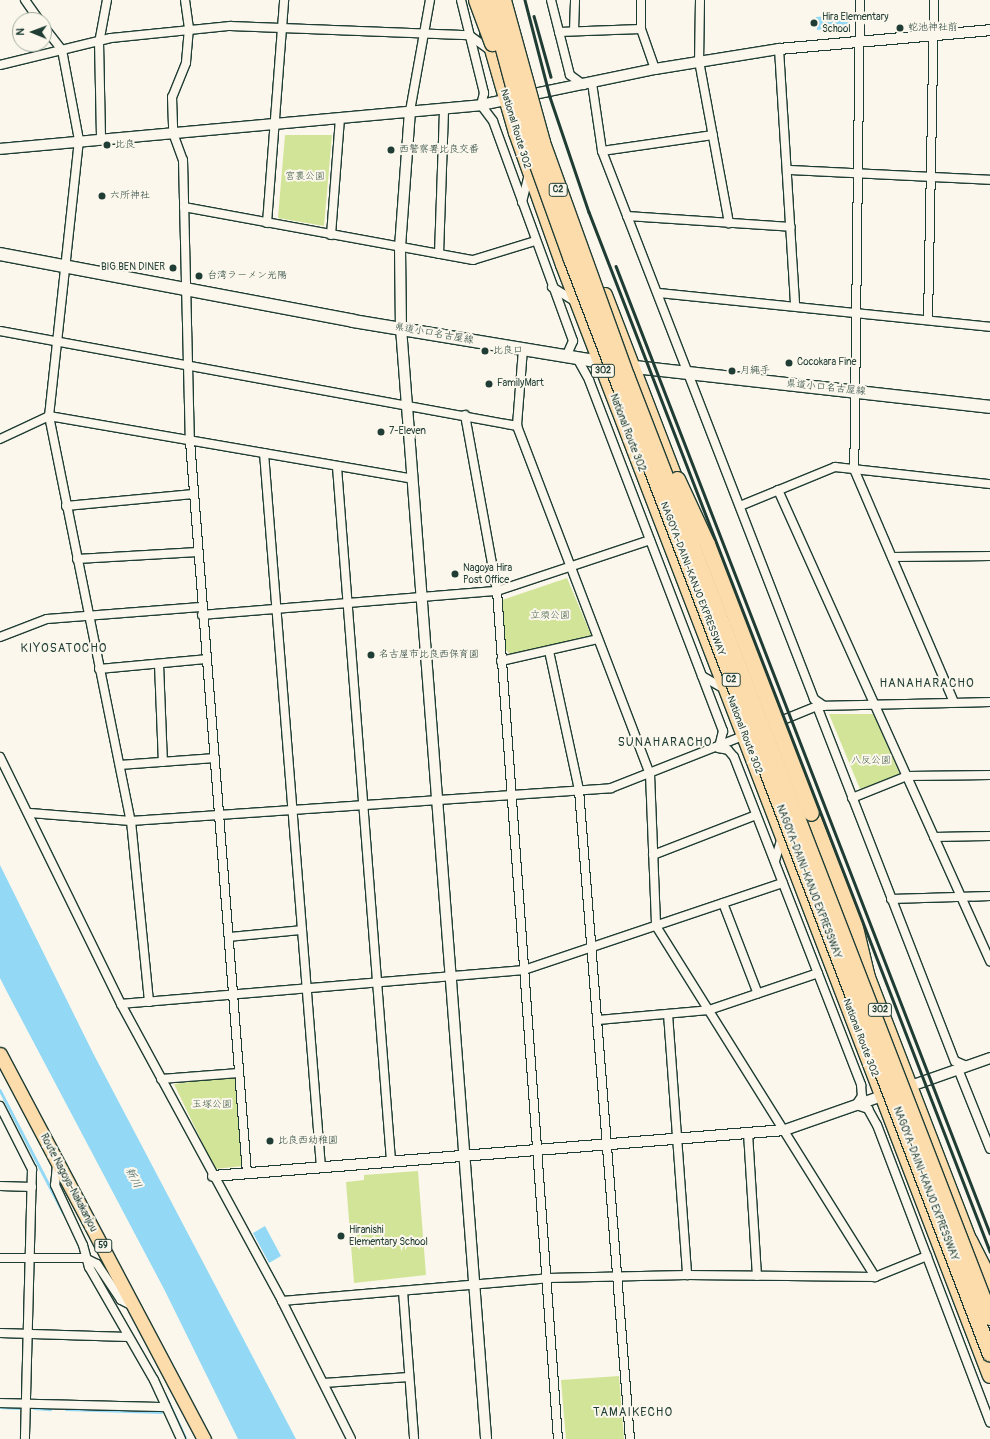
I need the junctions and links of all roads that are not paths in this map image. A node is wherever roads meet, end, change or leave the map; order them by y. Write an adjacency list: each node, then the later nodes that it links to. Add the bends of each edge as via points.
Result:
1 (25, 0): 18 (street)
2 (108, 0): 30 (street)
3 (185, 0): 20 (street)
4 (284, 0): 19 (street)
5 (430, 0): 25 (street)
6 (461, 0): 27 (street)
7 (476, 0): 37 (highway, bridge)
8 (480, 0): 33 (highway, National Route 302 / 302)
9 (490, 0): 37 (highway, NAGOYA-DAINI-KANJO EXPRESSWAY / C2, bridge)
10 (503, 0): 88 (highway, NAGOYA-DAINI-KANJO EXPRESSWAY / C2, bridge, via 542,142)
11 (509, 0): 39 (highway, 302)
12 (552, 0): 24 (street)
13 (576, 0): 22 (street)
14 (641, 0): 21 (street)
15 (700, 0): 34 (street)
16 (860, 0): 29 (street)
17 (934, 0): 26 (street)
18 (33, 12)
19 (282, 27): 20 (street); 25 (street); 45 (street)
20 (189, 28): 30 (street); 46 (street, via 186,63 172,97)
21 (641, 29): 22 (street); 36 (street)
22 (574, 30): 24 (street)
23 (990, 30): 26 (street)
24 (559, 32): 38 (street, via 570,75)
25 (422, 34): 27 (street); 43 (street)
26 (934, 34): 29 (street); 55 (street)
27 (469, 35): 33 (street); 41 (street, via 484,93)
28 (52, 37): 32 (street)
29 (860, 39): 31 (street); 54 (street)
30 (99, 42): 32 (street); 48 (street)
31 (779, 49): 34 (street); 52 (street)
32 (62, 50): 35 (street); 49 (street)
33 (491, 51): 40 (highway, National Route 302 / 302)
34 (699, 61): 36 (street); 47 (street)
35 (0, 65)
36 (655, 69): 38 (street)
37 (511, 83): 224 (highway, NAGOYA-DAINI-KANJO EXPRESSWAY / C2, bridge, via 571,259)
38 (588, 84): 39 (street); 51 (street)
39 (534, 95): 40 (street); 84 (highway, 302, via 573,212)
40 (506, 101): 41 (street); 53 (highway, National Route 302 / 302)
41 (481, 105): 42 (street); 57 (street, via 493,121)
42 (444, 110): 43 (street); 67 (street)
43 (410, 111): 44 (street); 65 (street)
44 (340, 118): 45 (street); 63 (street)
45 (275, 124): 46 (street); 60 (street)
46 (173, 133): 48 (street); 58 (street, via 183,160)
47 (712, 136): 51 (street); 61 (street)
48 (101, 137): 49 (street)
49 (79, 140): 50 (street); 68 (street)
50 (0, 149)
51 (602, 150): 59 (street)
52 (789, 170): 54 (street); 62 (street)
53 (529, 173): 57 (street); 72 (highway, National Route 302 / 302)
54 (858, 174): 55 (street); 74 (street)
55 (932, 177): 56 (street); 75 (street)
56 (990, 180)
57 (522, 205): 64 (street)
58 (184, 207): 60 (street); 70 (street)
59 (627, 216): 61 (street); 71 (street)
60 (267, 223): 63 (street)
61 (729, 223): 62 (street)
62 (791, 227): 73 (street)
63 (331, 235): 65 (street)
64 (535, 241): 67 (street, via 473,260); 69 (street)
65 (400, 248): 67 (street); 77 (street)
66 (0, 254): 68 (main road, 県道小口名古屋線)
67 (439, 254)
68 (63, 265): 70 (main road, 県道小口名古屋線); 79 (street)
69 (552, 286): 72 (street); 81 (street, via 573,341)
70 (187, 288): 77 (main road, 県道小口名古屋線); 83 (street)
71 (658, 294): 73 (street); 85 (street)
72 (577, 302): 82 (highway, National Route 302 / 302)
73 (795, 306): 74 (street)
74 (856, 312): 75 (street); 86 (street)
75 (928, 320): 76 (street)
76 (990, 327)
77 (401, 328): 80 (main road, 県道小口名古屋線); 87 (street)
78 (0, 331): 79 (street)
79 (56, 341): 83 (street); 91 (street)
80 (523, 349): 81 (main road, 県道小口名古屋線); 92 (street)
81 (571, 357): 82 (main road, 県道小口名古屋線); 104 (street, via 589,380)
82 (599, 362): 84 (main road, 県道小口名古屋線); 124 (highway, National Route 302 / 302)
83 (187, 366): 87 (street); 94 (street)
84 (632, 367): 85 (main road, 県道小口名古屋線); 129 (highway, 302)
85 (688, 373): 86 (main road, 県道小口名古屋線); 103 (street)
86 (857, 392): 89 (main road, 県道小口名古屋線); 97 (street)
87 (407, 404): 90 (street); 98 (street)
88 (637, 404): 166 (highway, bridge, via 670,464 707,544 854,923); 220 (highway, NAGOYA-DAINI-KANJO EXPRESSWAY / C2, bridge)
89 (990, 407)
90 (465, 415): 92 (street); 110 (street)
91 (48, 416): 93 (street); 94 (street); 102 (street)
92 (517, 426): 109 (street)
93 (0, 439)
94 (190, 440): 95 (street); 101 (street)
95 (264, 453): 96 (street); 113 (street)
96 (337, 467): 98 (street); 112 (street)
97 (854, 469): 99 (street); 100 (street, via 835,467); 107 (street)
98 (413, 479): 111 (street)
99 (990, 484)
100 (778, 490): 103 (street); 127 (street)
101 (193, 494): 102 (street); 105 (street)
102 (66, 506): 108 (street)
103 (740, 506): 128 (street, via 814,699)
104 (650, 540): 109 (street); 123 (street)
105 (198, 552): 108 (street); 114 (street)
106 (990, 556): 107 (street)
107 (892, 557): 125 (street)
108 (77, 559): 115 (street)
109 (572, 569): 110 (street); 117 (street)
110 (497, 591): 111 (street); 120 (street)
111 (422, 597): 112 (street); 142 (street)
112 (348, 603): 113 (street); 143 (street)
113 (275, 608): 114 (street); 144 (street)
114 (202, 611): 115 (street); 119 (street)
115 (88, 616): 116 (street, via 47,619); 122 (street)
116 (0, 637)
117 (598, 639): 118 (street); 136 (street)
118 (549, 651): 120 (street); 139 (street)
119 (206, 659): 121 (street); 133 (street)
120 (501, 661): 140 (street)
121 (159, 664): 122 (street); 134 (street)
122 (100, 669): 135 (street)
123 (702, 676): 124 (street); 131 (street, via 724,735)
124 (726, 690): 130 (highway, National Route 302 / 302)
125 (954, 702): 126 (street); 127 (street)
126 (990, 702)
127 (874, 704): 128 (street); 138 (street)
128 (821, 706): 129 (street); 141 (street)
129 (770, 726): 130 (street); 166 (highway, 302)
130 (744, 736): 131 (street); 149 (highway, National Route 302 / 302)
131 (718, 748): 136 (street); 147 (street, via 728,750 734,757)
132 (0, 757): 145 (street)
133 (215, 758): 134 (street); 146 (street)
134 (163, 762): 135 (street)
135 (120, 766): 148 (street)
136 (650, 774): 139 (street, via 611,788); 152 (street)
137 (990, 775): 138 (street)
138 (906, 776): 141 (street); 151 (street)
139 (579, 790): 140 (street); 162 (street)
140 (510, 795): 142 (street); 164 (street)
141 (852, 798): 157 (street)
142 (437, 800): 143 (street); 167 (street)
143 (363, 805): 144 (street); 168 (street)
144 (292, 810): 146 (street); 160 (street)
145 (30, 813): 148 (street); 173 (street)
146 (220, 815): 148 (street); 161 (street)
147 (756, 815): 152 (street); 153 (street)
148 (131, 821): 172 (street)
149 (782, 836): 153 (street); 178 (highway, National Route 302 / 302)
150 (990, 836): 151 (street)
151 (934, 837): 156 (street)
152 (653, 855): 159 (street)
153 (776, 865): 154 (street)
154 (783, 883): 158 (street); 165 (street)
155 (990, 896): 156 (street)
156 (962, 897): 157 (street); 163 (street)
157 (891, 900): 181 (street, via 955,1061)
158 (723, 904): 159 (street); 171 (street)
159 (656, 926): 162 (street); 174 (street)
160 (302, 930): 161 (street); 169 (street)
161 (229, 937): 170 (street)
162 (592, 948): 164 (street); 176 (street)
163 (990, 961)
164 (524, 970): 167 (street); 192 (street)
165 (818, 973): 171 (street); 177 (street)
166 (867, 977): 184 (highway, 302)
167 (450, 978): 168 (street); 194 (street)
168 (379, 983): 169 (street); 195 (street)
169 (307, 989): 170 (street); 197 (street)
170 (233, 994): 172 (street); 182 (street)
171 (758, 994): 174 (street)
172 (149, 1002): 173 (street)
173 (121, 1004): 183 (street)
174 (709, 1010): 175 (street); 188 (street)
175 (668, 1014): 176 (street); 190 (street)
176 (598, 1020): 191 (street)
177 (842, 1036): 178 (street); 186 (street, via 861,1086 862,1096)
178 (863, 1047): 185 (highway, National Route 302 / 302)
179 (0, 1054): 196 (main road, Route Nagoya-Nakakanjou / 59)
180 (990, 1058): 181 (street)
181 (962, 1068): 184 (street); 193 (street)
182 (239, 1072): 183 (street); 199 (street)
183 (161, 1079): 200 (street)
184 (909, 1086): 185 (street); 204 (highway, 302)
185 (882, 1096): 186 (street); 198 (highway, National Route 302 / 302)
186 (856, 1105): 188 (street); 203 (street, via 871,1113)
187 (1, 1110): 202 (street, via 32,1169)
188 (785, 1130): 189 (street); 212 (street)
189 (748, 1133): 190 (street); 211 (street)
190 (679, 1138): 191 (street); 209 (street)
191 (608, 1143): 192 (street); 210 (street)
192 (538, 1149): 194 (street); 213 (street)
193 (990, 1149)
194 (462, 1155): 195 (street); 215 (street)
195 (391, 1161): 197 (street)
196 (57, 1163): 207 (street, via 55,1185 83,1245); 219 (main road, Route Nagoya-Nakakanjou / 59)
197 (321, 1167): 199 (street)
198 (910, 1167): 203 (street); 225 (highway, National Route 302 / 302)
199 (247, 1173): 200 (street)
200 (213, 1176): 218 (street)
201 (0, 1186): 202 (street)
202 (32, 1187): 208 (street)
203 (902, 1192): 205 (street)
204 (969, 1240): 214 (highway); 217 (highway, 302)
205 (927, 1256): 212 (street); 232 (street)
206 (0, 1258): 208 (street)
207 (85, 1258): 208 (street); 219 (street, via 96,1264 121,1300); 223 (street)
208 (31, 1259): 222 (street)
209 (687, 1275): 210 (street); 211 (street)
210 (620, 1276): 213 (street); 240 (street)
211 (757, 1276): 212 (street)
212 (875, 1277)
213 (548, 1278): 215 (street); 239 (street)
214 (990, 1281)
215 (473, 1286): 216 (street); 238 (street)
216 (403, 1291): 218 (street); 226 (street)
217 (990, 1294)
218 (282, 1301): 227 (street)
219 (135, 1307): 235 (main road, Route Nagoya-Nakakanjou / 59)
220 (990, 1317)
221 (0, 1333): 222 (street)
222 (28, 1334): 223 (street); 230 (street)
223 (128, 1337): 231 (street)
224 (990, 1354)
225 (990, 1376)
226 (409, 1377): 227 (street); 237 (street)
227 (324, 1383): 236 (street)
228 (0, 1403): 230 (street)
229 (990, 1403): 232 (street)
230 (26, 1404): 231 (street); 233 (street)
231 (166, 1407): 234 (street)
232 (989, 1419)
233 (25, 1439)
234 (181, 1439)
235 (204, 1439)
236 (351, 1439)
237 (414, 1439)
238 (486, 1439)
239 (558, 1439)
240 (630, 1439)

